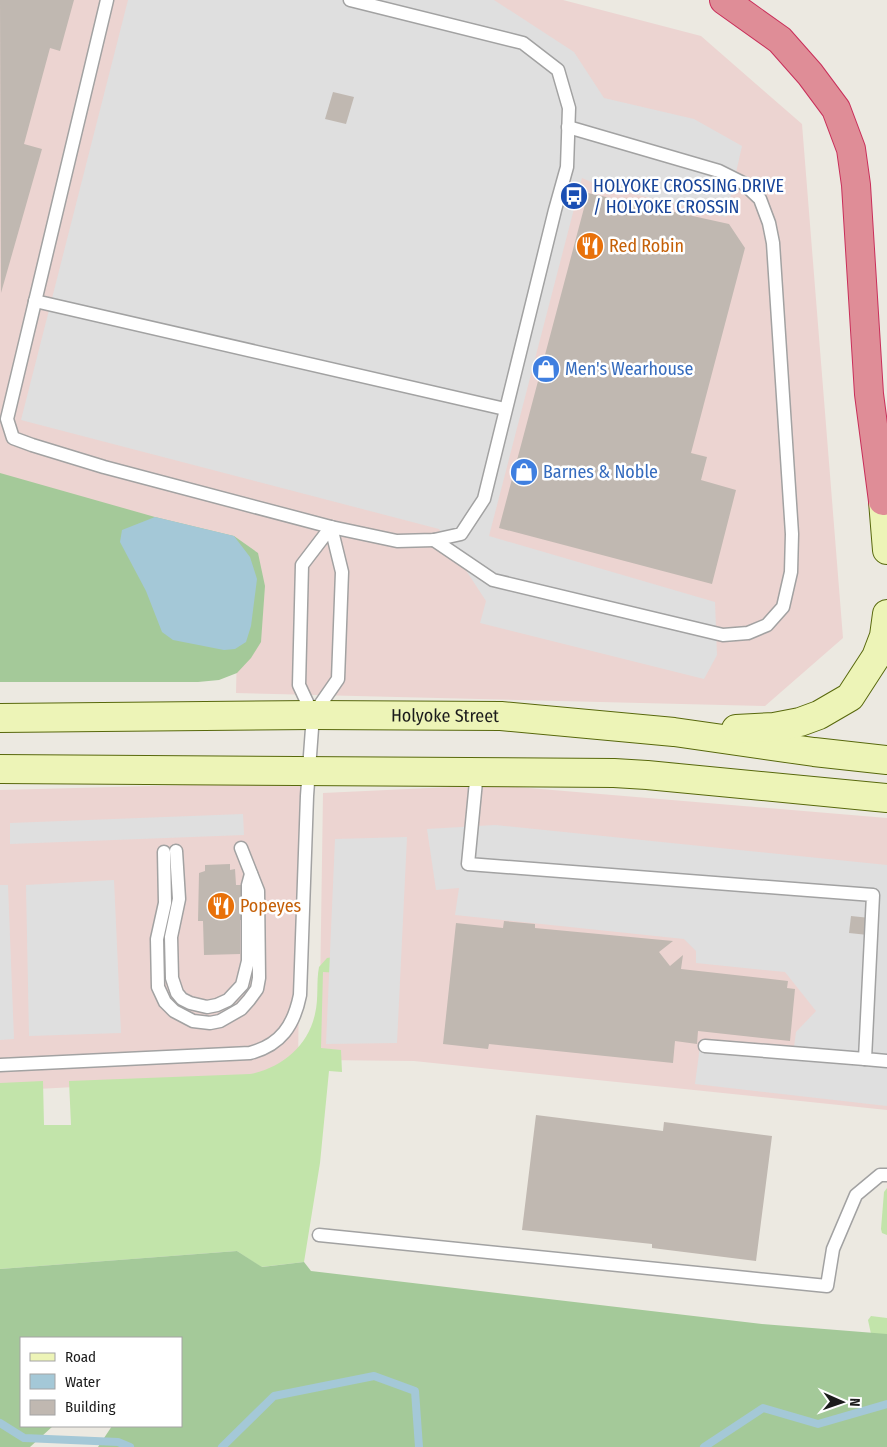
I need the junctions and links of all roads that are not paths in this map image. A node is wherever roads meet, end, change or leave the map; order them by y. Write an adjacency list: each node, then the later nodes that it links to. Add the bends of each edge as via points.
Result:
1 (106, 0): 5 (lane)
2 (350, 0): 4 (lane, via 523,43 558,70 569,108)
3 (724, 0): 9 (highway, via 780,40 810,74 836,109 851,149 869,394)
4 (568, 127): 6 (lane, via 567,167); 11 (lane, via 719,171 743,183 760,199 773,243 792,534 791,572 783,607 767,624 748,633 723,634 493,580)
5 (35, 301): 6 (lane); 8 (lane, via 7,419)
6 (505, 409): 11 (lane, via 484,500 461,534)
7 (0, 438): 8 (lane)
8 (13, 438): 10 (lane, via 104,467)
9 (885, 496): 12 (street)
10 (331, 527): 11 (lane, via 397,541); 14 (lane, via 342,572 338,680); 14 (lane, via 302,565 300,685)
11 (434, 540)
12 (887, 550)
13 (887, 614): 16 (street, via 884,636 864,677 850,697 827,710 800,722 774,726)
14 (314, 715): 15 (street, Holyoke Street); 16 (street, Holyoke Street, via 501,716); 20 (lane)
15 (0, 718)
16 (674, 732): 17 (street, Holyoke Street)
17 (887, 760)
18 (0, 768): 20 (street)
19 (477, 771): 20 (street); 21 (street, via 647,775); 25 (lane, via 468,864 873,895)
20 (310, 772): 27 (lane, via 300,995 296,1015 281,1036 271,1045 250,1053)
21 (887, 798)
22 (241, 848): 23 (lane, via 258,891 259,978 257,989 240,1009 220,1021 210,1022 193,1021 174,1011 158,987 157,939 165,903)
23 (170, 852)
24 (706, 1046): 25 (lane)
25 (865, 1060): 26 (lane)
26 (887, 1061)
27 (0, 1066)
28 (887, 1175): 29 (lane, via 880,1175 856,1195 833,1249 827,1286)
29 (319, 1235)

